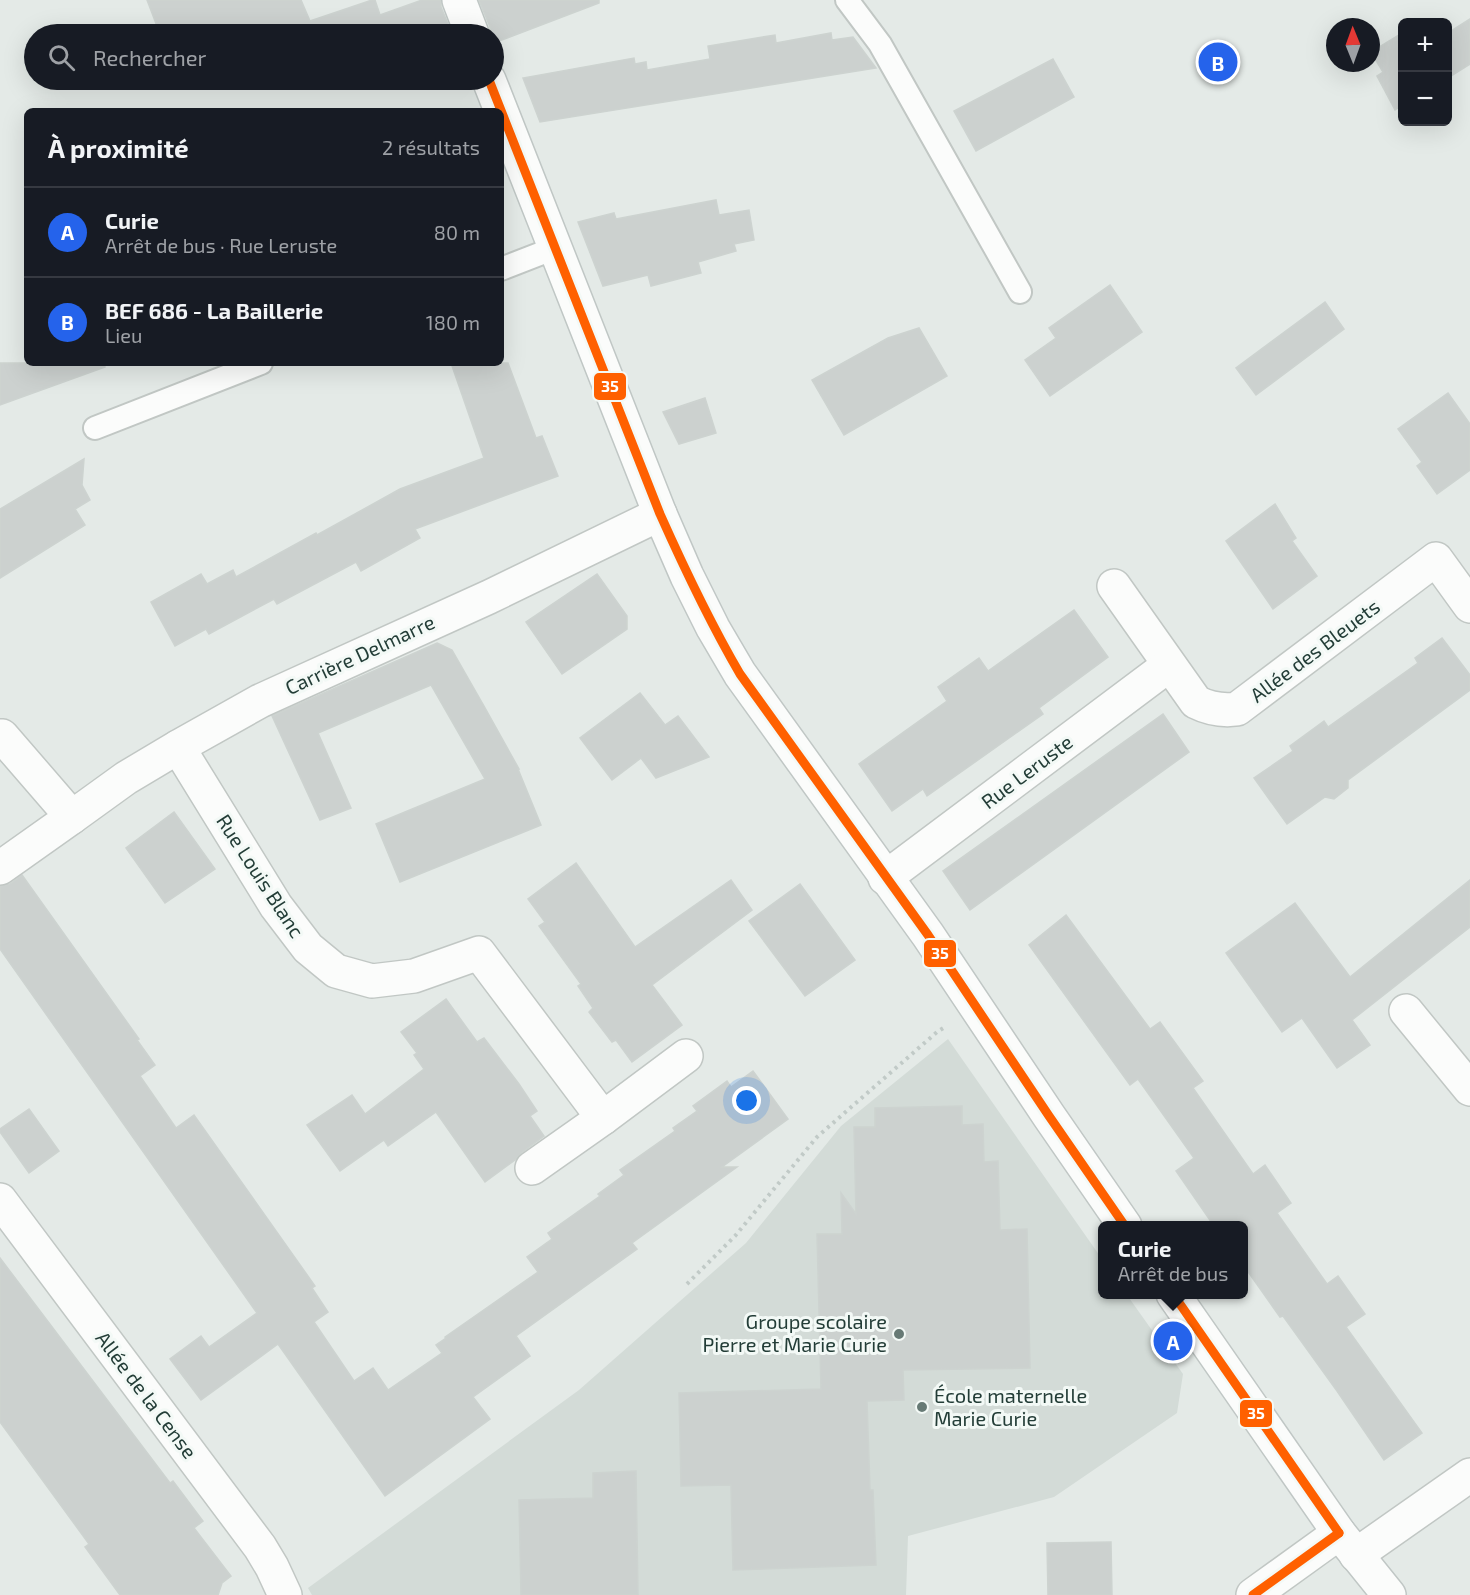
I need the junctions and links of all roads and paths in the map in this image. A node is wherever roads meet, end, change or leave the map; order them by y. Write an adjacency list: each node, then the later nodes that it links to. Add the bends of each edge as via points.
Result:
1 (459, 0): 3 (street)
2 (847, 0): 9 (lane, via 880,44)
3 (468, 24)
4 (493, 90): 5 (street)
5 (500, 108)
6 (504, 118): 7 (street)
7 (555, 248): 8 (lane); 12 (street)
8 (504, 268)
9 (1020, 292)
10 (253, 366): 11 (lane)
11 (95, 428)
12 (660, 514): 17 (street, Carrière Delmarre, via 260,702); 20 (street, via 713,628 740,674)
13 (1114, 586): 15 (street, Allée des Bleuets)
14 (1470, 606): 15 (street, Allée des Bleuets, via 1436,559 1238,709 1208,708 1196,702)
15 (1169, 665): 20 (street, Rue Leruste)
16 (2, 736): 18 (street)
17 (178, 747): 18 (street, Carrière Delmarre, via 126,778); 25 (street, Rue Louis Blanc, via 276,906 308,948 336,971 372,981 414,976 479,953)
18 (72, 818): 19 (street, Carrière Delmarre)
19 (0, 868)
20 (885, 878): 21 (street)
21 (976, 1006): 28 (street); 29 (path, via 937,1032 816,1137 735,1236)
22 (1406, 1011): 24 (street)
23 (686, 1056): 25 (street)
24 (1470, 1089)
25 (603, 1118): 26 (street)
26 (532, 1168)
27 (0, 1200): 33 (street, Allée de la Cense, via 260,1547)
28 (1122, 1221)
29 (687, 1284)
30 (1176, 1299): 32 (street)
31 (1470, 1475): 32 (street)
32 (1348, 1544): 34 (street); 35 (street)
33 (285, 1595)
34 (1254, 1595)
35 (1389, 1595)

